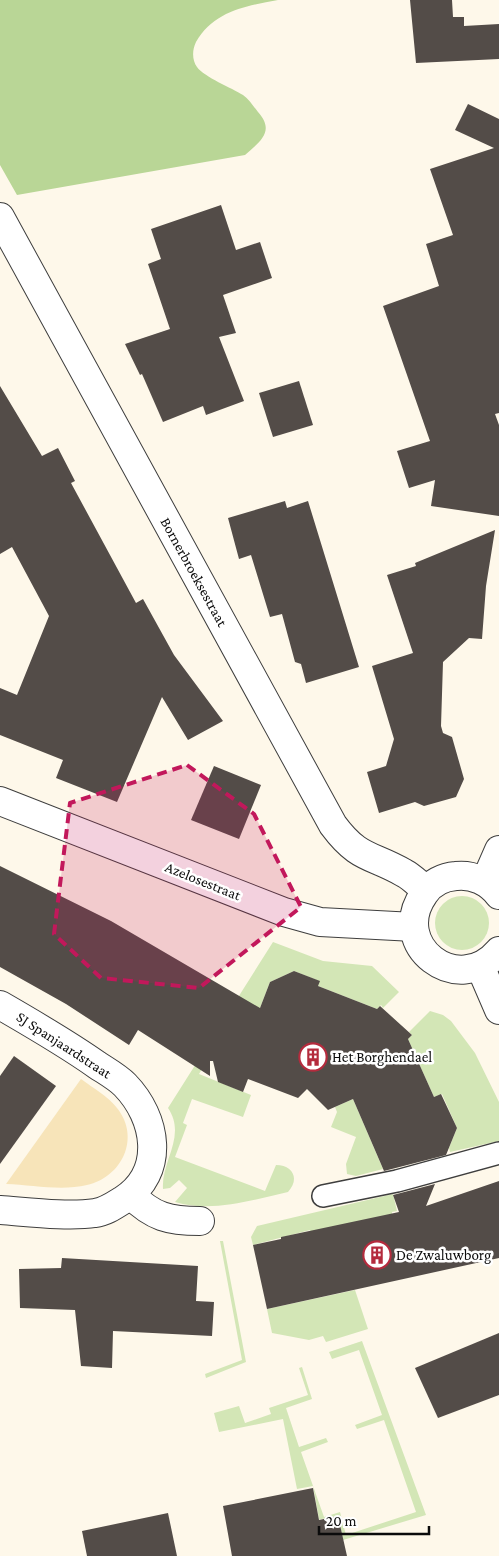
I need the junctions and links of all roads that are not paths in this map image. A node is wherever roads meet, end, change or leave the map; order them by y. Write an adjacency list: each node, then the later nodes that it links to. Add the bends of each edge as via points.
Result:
1 (0, 217): 5 (street, Bornerbroeksestraat, via 333,825 346,843 362,855 405,873)
2 (0, 801): 6 (street, Azelosestraat, via 284,912 320,922)
3 (499, 850): 4 (street)
4 (492, 888): 5 (street, via 469,876 451,876)
5 (426, 890): 6 (street, via 416,908)
6 (414, 927): 7 (street, via 419,946 432,961 456,969 470,969)
7 (489, 959): 9 (street)
8 (0, 1005): 11 (street, SJ Spanjaardstraat, via 79,1052 124,1084 143,1108 151,1133 151,1160)
9 (499, 1010)
10 (499, 1153): 12 (lane, via 397,1181)
11 (131, 1195): 13 (street, SJ Spanjaardstraat, via 96,1213); 14 (street, via 155,1215)
12 (323, 1196)
13 (0, 1210)
14 (200, 1221)

